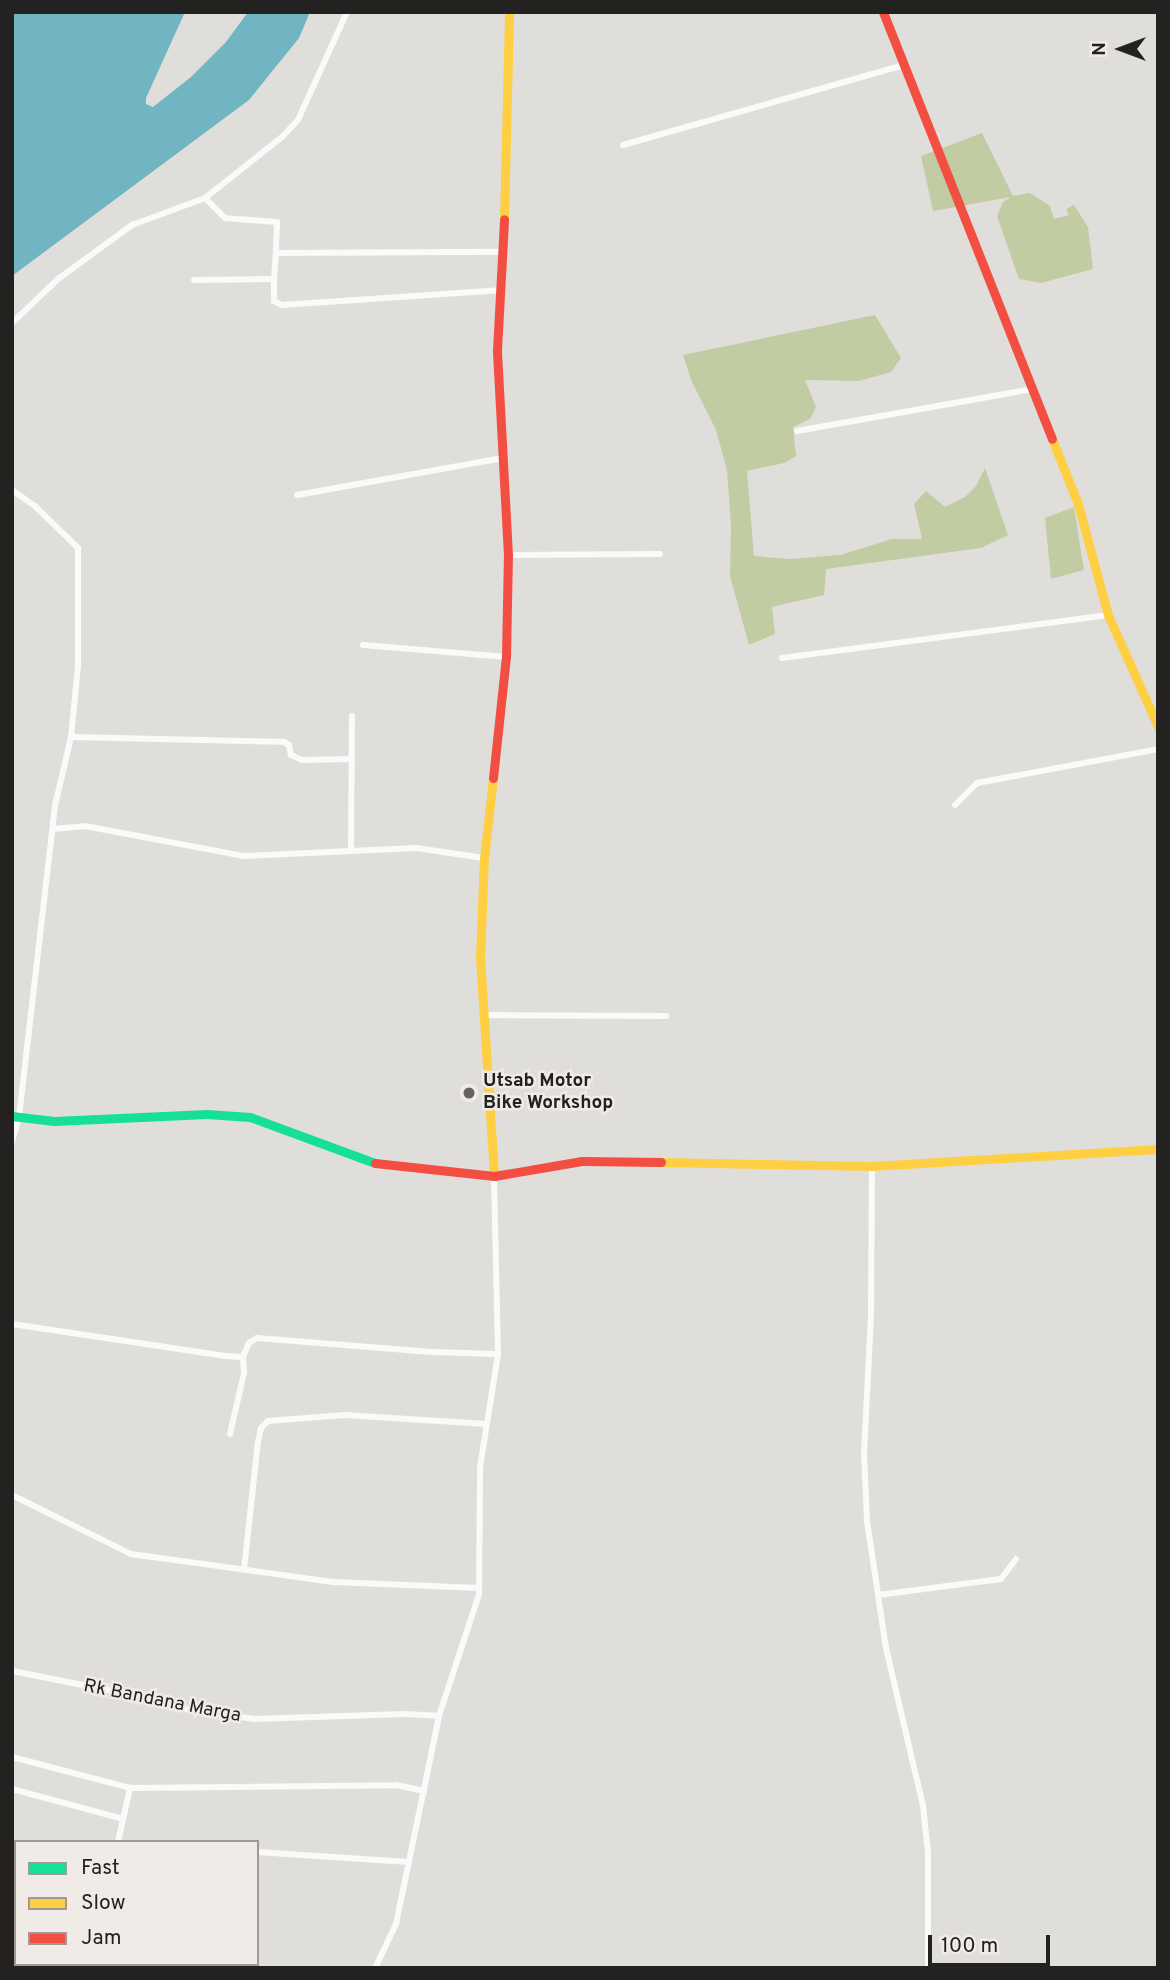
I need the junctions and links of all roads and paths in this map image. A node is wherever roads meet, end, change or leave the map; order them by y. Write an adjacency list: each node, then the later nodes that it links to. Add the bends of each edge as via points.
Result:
1 (347, 12): 6 (street, via 298,120)
2 (509, 12): 7 (street)
3 (883, 12): 4 (street)
4 (904, 65): 5 (street); 13 (street)
5 (622, 145)
6 (205, 198): 8 (street, via 225,218 277,222); 12 (street, via 132,225 58,279)
7 (503, 252): 8 (street); 11 (street)
8 (276, 253): 9 (street)
9 (274, 279): 10 (street); 11 (street, via 274,301 282,305)
10 (194, 280)
11 (502, 290): 15 (street, via 497,350)
12 (12, 323)
13 (1032, 389): 14 (street); 20 (street, via 1078,504)
14 (797, 431)
15 (503, 458): 17 (street); 19 (street)
16 (12, 490): 26 (street, via 78,548 78,666)
17 (297, 495)
18 (660, 554): 19 (street)
19 (508, 555): 22 (street)
20 (1108, 615): 23 (street); 25 (street)
21 (363, 645): 22 (street)
22 (506, 657): 32 (street)
23 (782, 658)
24 (352, 716): 28 (street)
25 (1158, 726)
26 (71, 737): 28 (street, via 284,742 291,755 302,760); 30 (street)
27 (1158, 749): 29 (street, via 977,783)
28 (352, 759): 31 (street)
29 (955, 805)
30 (53, 829): 31 (street, via 85,826 244,856); 35 (street)
31 (351, 850): 32 (street, via 416,848)
32 (484, 858): 33 (street, via 480,958)
33 (484, 1015): 34 (street); 39 (street)
34 (666, 1016)
35 (15, 1116): 36 (street); 39 (street, via 54,1121 207,1114 250,1117 378,1164)
36 (12, 1142)
37 (1158, 1149): 38 (street)
38 (872, 1166): 39 (street, via 582,1161); 49 (street, via 864,1454 867,1521)
39 (494, 1176): 41 (street)
40 (12, 1324): 42 (street)
41 (498, 1354): 42 (street, via 257,1338); 43 (street)
42 (243, 1357): 44 (street, via 244,1373)
43 (487, 1424): 47 (street, via 345,1415 268,1421 258,1442); 48 (street, via 480,1466)
44 (230, 1434)
45 (12, 1494): 47 (street, via 131,1554)
46 (1016, 1559): 49 (street, via 1001,1579)
47 (244, 1570): 48 (street, via 334,1582)
48 (479, 1588): 51 (street)
49 (878, 1595): 61 (street, via 923,1806 928,1852)
50 (12, 1671): 51 (street, Rk Bandana Marga, via 190,1710 254,1719)
51 (439, 1716): 55 (street)
52 (12, 1757): 53 (street)
53 (130, 1788): 55 (street, via 396,1785); 56 (street)
54 (12, 1789): 56 (street)
55 (424, 1791): 59 (street)
56 (123, 1819): 57 (street)
57 (118, 1840)
58 (259, 1852): 59 (street)
59 (409, 1862): 60 (street, via 396,1924)
60 (375, 1968)
61 (928, 1968)

